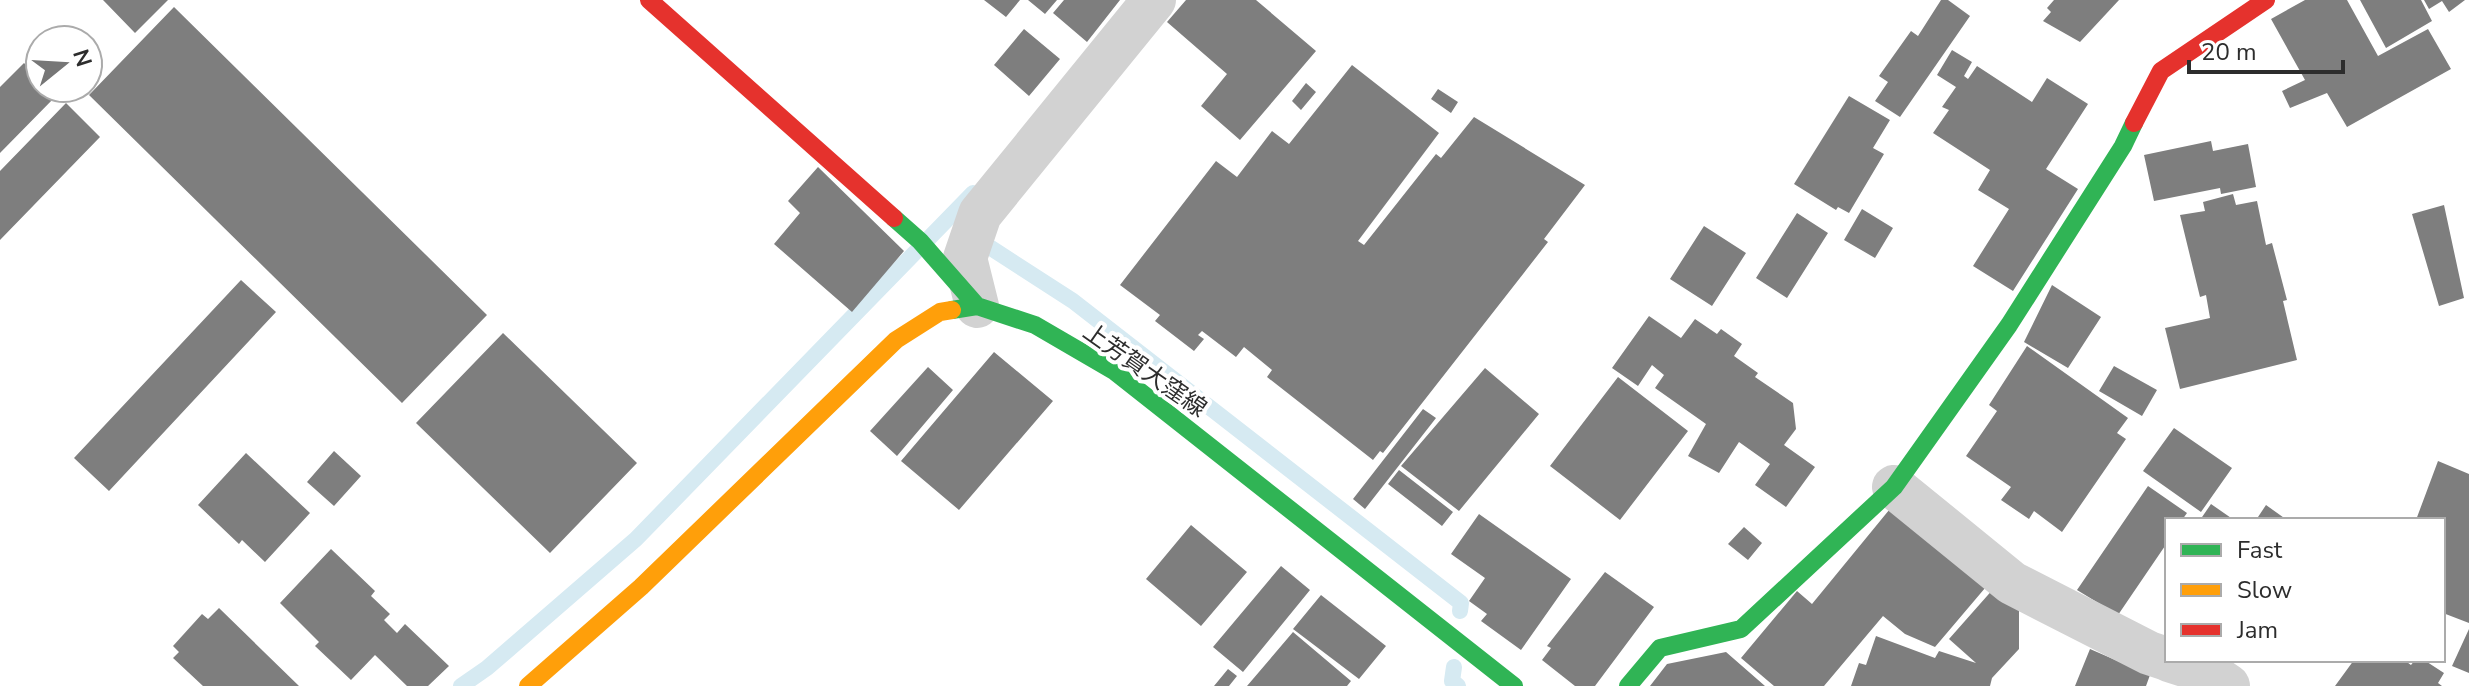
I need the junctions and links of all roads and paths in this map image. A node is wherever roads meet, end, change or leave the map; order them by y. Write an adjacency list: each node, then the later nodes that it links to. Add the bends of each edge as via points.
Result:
1 (649, 0): 4 (street, via 925,246)
2 (1154, 0): 4 (street, via 980,214 965,258)
3 (2266, 0): 5 (street, via 2161,71 2123,146 2009,325)
4 (977, 306): 8 (street, 上芳賀大窪線, via 940,312 896,340 641,587); 9 (street, 上芳賀大窪線, via 1035,325 1114,371)
5 (1894, 487): 6 (street, via 2012,583); 10 (street, via 1741,629 1660,648)
6 (2165, 659)
7 (2174, 662): 11 (street, via 2209,673)
8 (528, 686)
9 (1514, 686)
10 (1628, 686)
11 (2228, 686)

